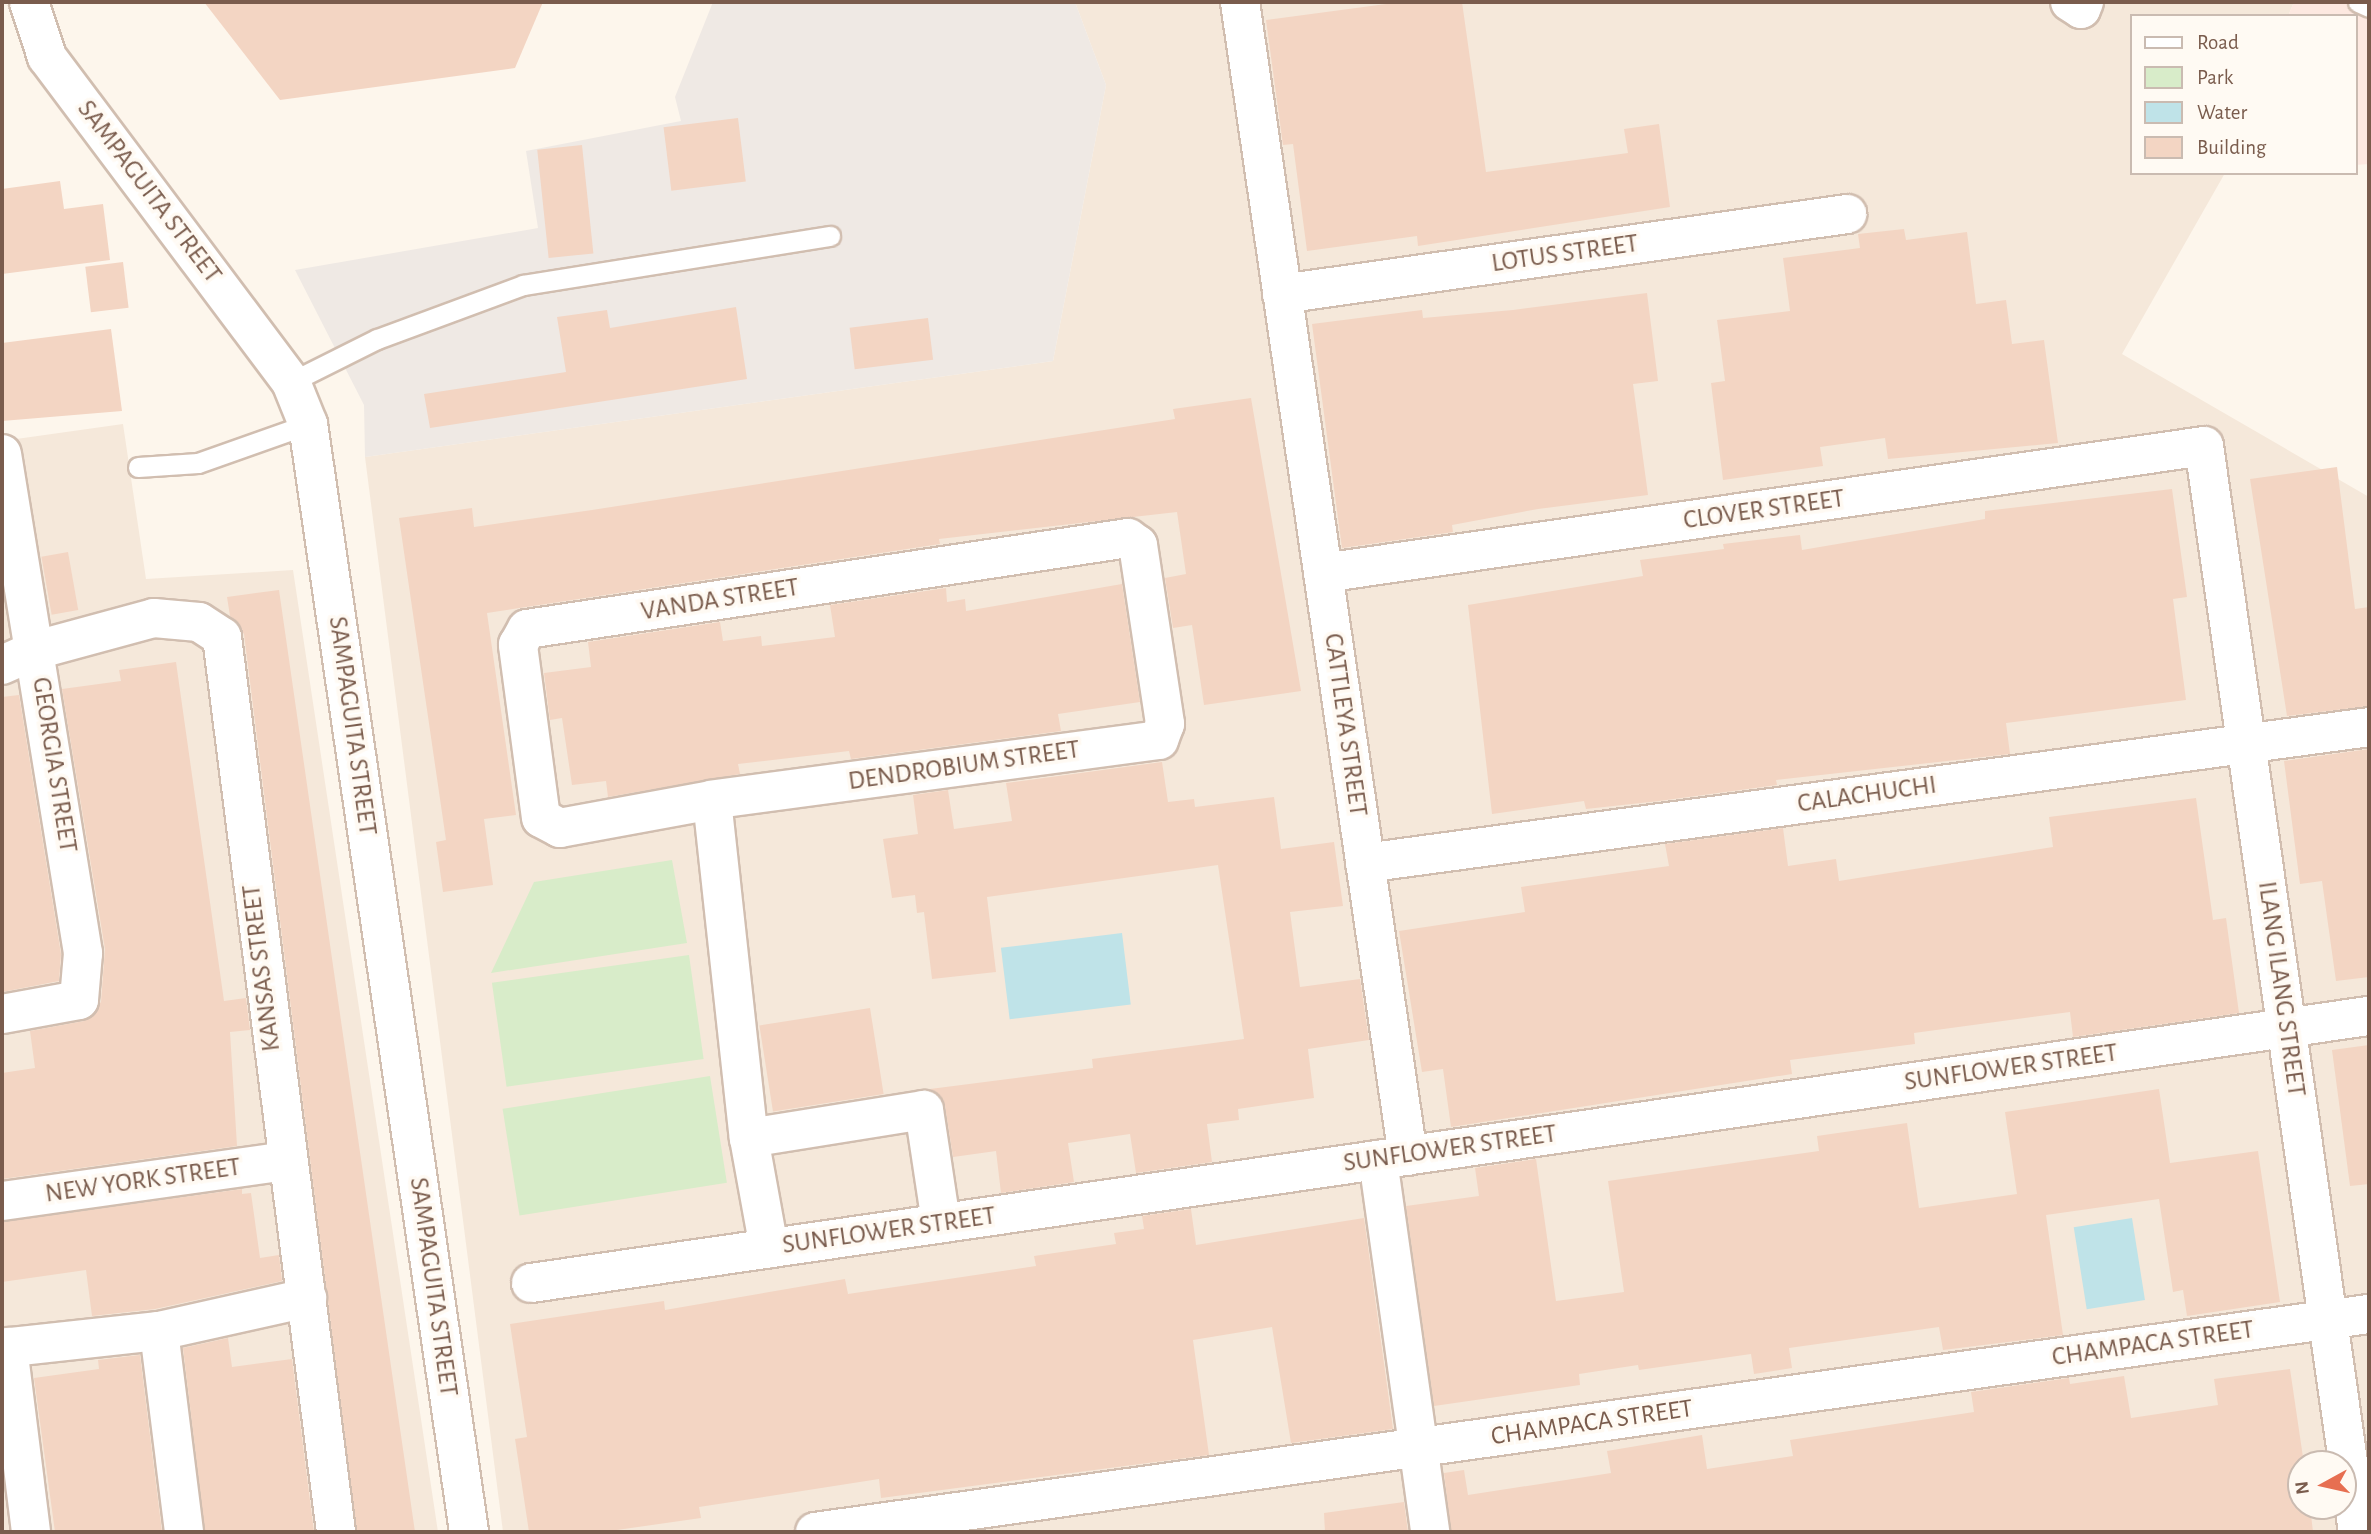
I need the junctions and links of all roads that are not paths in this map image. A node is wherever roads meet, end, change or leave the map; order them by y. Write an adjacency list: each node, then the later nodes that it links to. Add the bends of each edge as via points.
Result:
1 (29, 2): 10 (street, SAMPAGUITA STREET, via 47,57)
2 (1240, 2): 9 (street, CATTLEYA STREET)
3 (2070, 2): 4 (street, via 2081,9)
4 (2084, 2)
5 (2358, 2): 6 (lane)
6 (2369, 7)
7 (1847, 214): 9 (street, LOTUS STREET)
8 (830, 236): 10 (lane, via 523,285 377,340)
9 (1282, 294): 16 (street, CATTLEYA STREET)
10 (291, 382): 11 (street, SAMPAGUITA STREET)
11 (309, 424): 14 (lane, via 198,463); 43 (street, SAMPAGUITA STREET)
12 (2204, 446): 16 (street, CLOVER STREET); 20 (street, ILANG ILANG STREET)
13 (3, 454): 17 (street, GEORGIA STREET)
14 (138, 467)
15 (1128, 538): 21 (street, DENDROBIUM STREET, via 1138,545 1165,724 1159,740); 22 (street, VANDA STREET, via 527,629 518,645 541,818)
16 (1323, 573): 23 (street, CATTLEYA STREET)
17 (36, 650): 18 (street); 24 (street, GEORGIA STREET, via 83,953 82,987 79,1000); 29 (street, KANSAS STREET, via 154,618 199,622 222,637)
18 (2, 665)
19 (2369, 727): 20 (street, CALACHUCHI)
20 (2246, 744): 23 (street, CALACHUCHI); 26 (street, ILANG ILANG STREET)
21 (712, 800): 22 (street, DENDROBIUM STREET); 27 (street)
22 (560, 828)
23 (1365, 863): 28 (street, CATTLEYA STREET)
24 (2, 1014)
25 (2369, 1016): 26 (street, SUNFLOWER STREET)
26 (2287, 1028): 28 (street, SUNFLOWER STREET); 36 (street, ILANG ILANG STREET)
27 (749, 1138): 31 (street, via 924,1110); 32 (street)
28 (1393, 1158): 31 (street, SUNFLOWER STREET); 39 (street, CATTLEYA STREET)
29 (285, 1161): 30 (street, NEW YORK STREET); 34 (street, KANSAS STREET)
30 (2, 1201)
31 (941, 1223): 32 (street, SUNFLOWER STREET)
32 (769, 1248): 33 (street, SUNFLOWER STREET)
33 (531, 1283)
34 (307, 1298): 37 (street); 42 (street, KANSAS STREET)
35 (2369, 1314): 36 (street, CHAMPACA STREET)
36 (2328, 1320): 39 (street, CHAMPACA STREET); 46 (street, ILANG ILANG STREET)
37 (159, 1331): 38 (street); 41 (street)
38 (5, 1347): 40 (street)
39 (1418, 1447): 44 (street, CHAMPACA STREET); 45 (street, CATTLEYA STREET)
40 (31, 1532)
41 (184, 1532)
42 (336, 1532)
43 (468, 1532)
44 (815, 1532)
45 (1430, 1532)
46 (2358, 1532)

